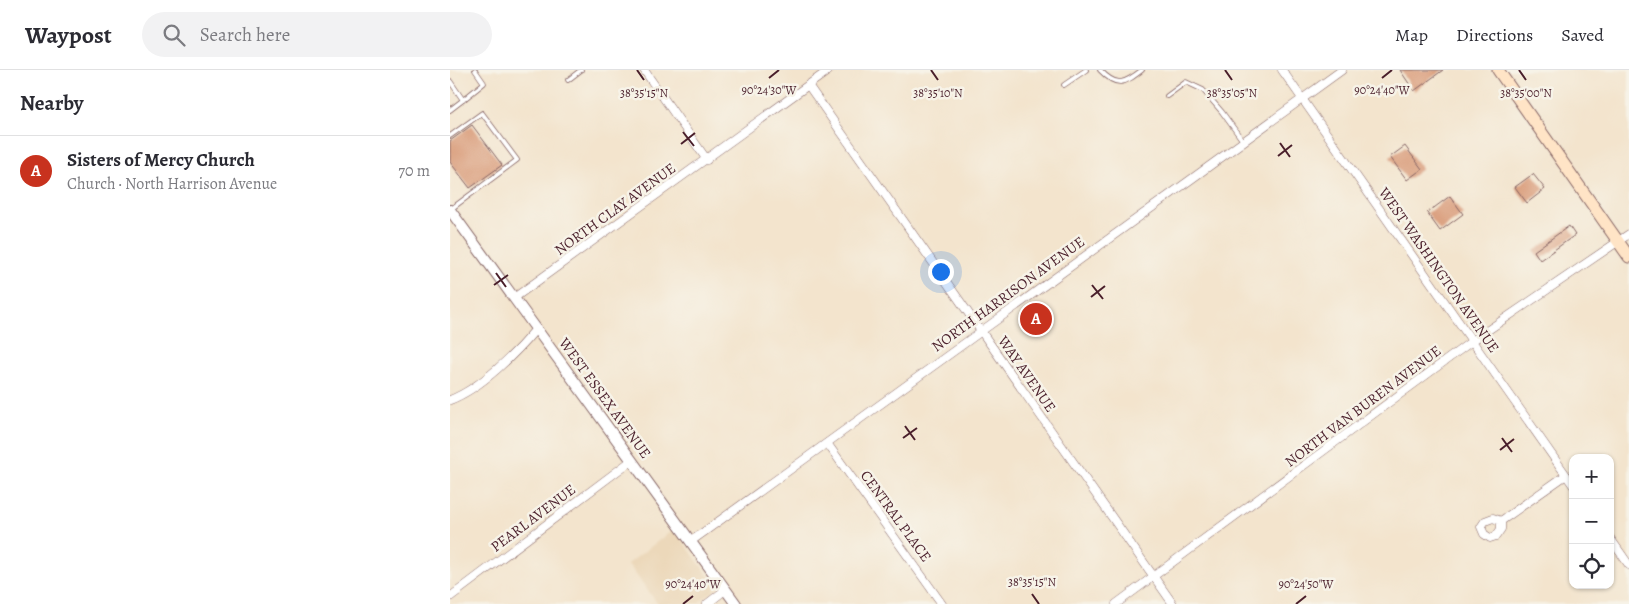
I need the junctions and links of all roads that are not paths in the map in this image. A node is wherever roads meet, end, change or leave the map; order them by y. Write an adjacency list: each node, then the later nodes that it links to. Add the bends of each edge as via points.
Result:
1 (475, 70): 17 (lane, via 484,82)
2 (581, 70): 11 (lane)
3 (644, 70): 21 (street)
4 (829, 70): 13 (street, NORTH CLAY AVENUE)
5 (1086, 70): 14 (lane)
6 (1100, 70): 7 (lane, via 1116,83)
7 (1142, 70)
8 (1282, 70): 16 (street, WEST WASHINGTON AVENUE)
9 (1342, 70): 16 (street, NORTH HARRISON AVENUE)
10 (1498, 70): 24 (main road)
11 (568, 80)
12 (450, 81): 17 (lane)
13 (808, 85): 21 (street, NORTH CLAY AVENUE); 28 (street, WAY AVENUE)
14 (1064, 85)
15 (1167, 96): 20 (lane, via 1186,82 1203,90)
16 (1302, 99): 20 (street, NORTH HARRISON AVENUE); 29 (street, WEST WASHINGTON AVENUE)
17 (463, 100): 18 (lane)
18 (450, 110)
19 (450, 136): 22 (lane, via 482,112 517,160)
20 (1243, 141): 28 (street, NORTH HARRISON AVENUE)
21 (707, 160): 26 (street, NORTH CLAY AVENUE)
22 (450, 210): 26 (street, WEST ESSEX AVENUE)
23 (1629, 234): 24 (street, NORTH VAN BUREN AVENUE)
24 (1618, 242): 25 (main road); 29 (street, NORTH VAN BUREN AVENUE)
25 (1629, 257)
26 (514, 298): 27 (street, WEST ESSEX AVENUE)
27 (536, 328): 30 (street, via 516,353 494,372); 32 (street, WEST ESSEX AVENUE)
28 (980, 330): 31 (street, NORTH HARRISON AVENUE); 39 (street, WAY AVENUE)
29 (1472, 342): 33 (street, WEST WASHINGTON AVENUE); 39 (street, NORTH VAN BUREN AVENUE)
30 (450, 400)
31 (827, 443): 36 (street, NORTH HARRISON AVENUE); 44 (street, CENTRAL PLACE)
32 (632, 460): 36 (street, WEST ESSEX AVENUE); 41 (street, PEARL AVENUE)
33 (1566, 475): 34 (street, WEST WASHINGTON AVENUE); 35 (street)
34 (1569, 479)
35 (1501, 521)
36 (690, 542): 40 (street, WEST ESSEX AVENUE)
37 (1614, 544): 38 (street)
38 (1629, 565)
39 (1154, 576): 45 (street, NORTH VAN BUREN AVENUE); 46 (street, WAY AVENUE)
40 (725, 590): 42 (street); 43 (street, WEST ESSEX AVENUE)
41 (450, 597)
42 (707, 604)
43 (736, 604)
44 (942, 604)
45 (1116, 604)
46 (1173, 604)

